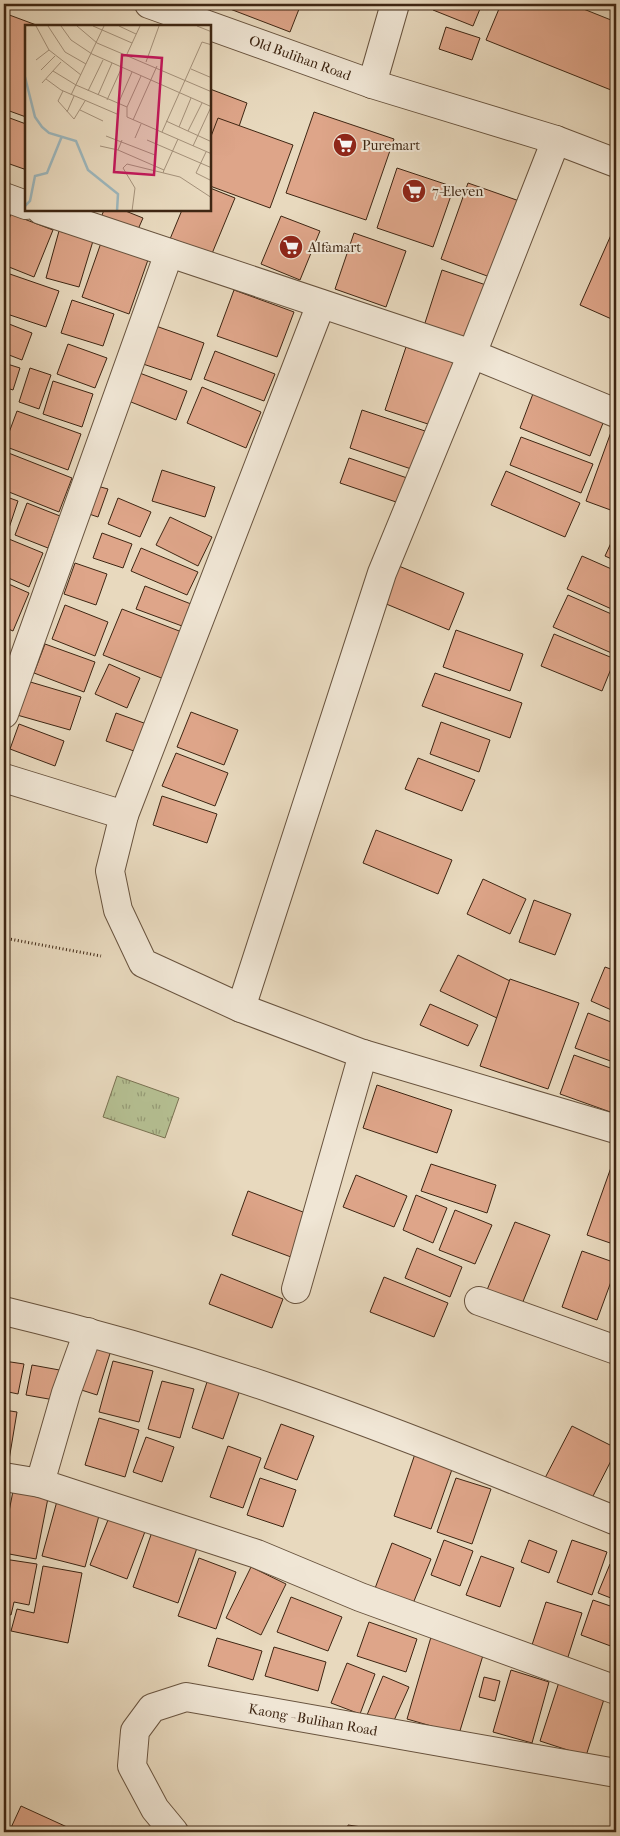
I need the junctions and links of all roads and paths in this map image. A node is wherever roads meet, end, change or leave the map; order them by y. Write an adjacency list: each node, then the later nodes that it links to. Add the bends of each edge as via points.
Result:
1 (149, 4): 3 (street, Old Bulihan Road)
2 (395, 4): 5 (street)
3 (208, 25)
4 (211, 26): 5 (street, Old Bulihan Road)
5 (372, 84): 6 (street, Old Bulihan Road)
6 (556, 140): 7 (street, Old Bulihan Road); 13 (street)
7 (616, 163)
8 (4, 197): 9 (street)
9 (25, 205)
10 (45, 211): 11 (street)
11 (169, 253): 12 (street); 15 (street)
12 (321, 304): 13 (street); 17 (street)
13 (472, 354): 14 (street); 20 (street, via 382,573)
14 (616, 413)
15 (4, 714)
16 (4, 778): 17 (street)
17 (124, 815): 19 (street, via 110,872 118,910)
18 (4, 938): 19 (path)
19 (143, 964): 20 (street)
20 (242, 1008): 21 (street)
21 (363, 1054): 22 (street); 23 (street)
22 (616, 1129)
23 (296, 1289)
24 (479, 1301): 27 (street)
25 (4, 1311): 26 (street)
26 (88, 1332): 29 (street); 30 (street, via 275,1390)
27 (616, 1350)
28 (4, 1477): 29 (street)
29 (40, 1483): 31 (street, via 257,1554 360,1597)
30 (614, 1520)
31 (616, 1690)
32 (616, 1773): 33 (street, Kaong - Bulihan Road, via 186,1697 152,1708 135,1731 132,1766 155,1809)
33 (174, 1832)

